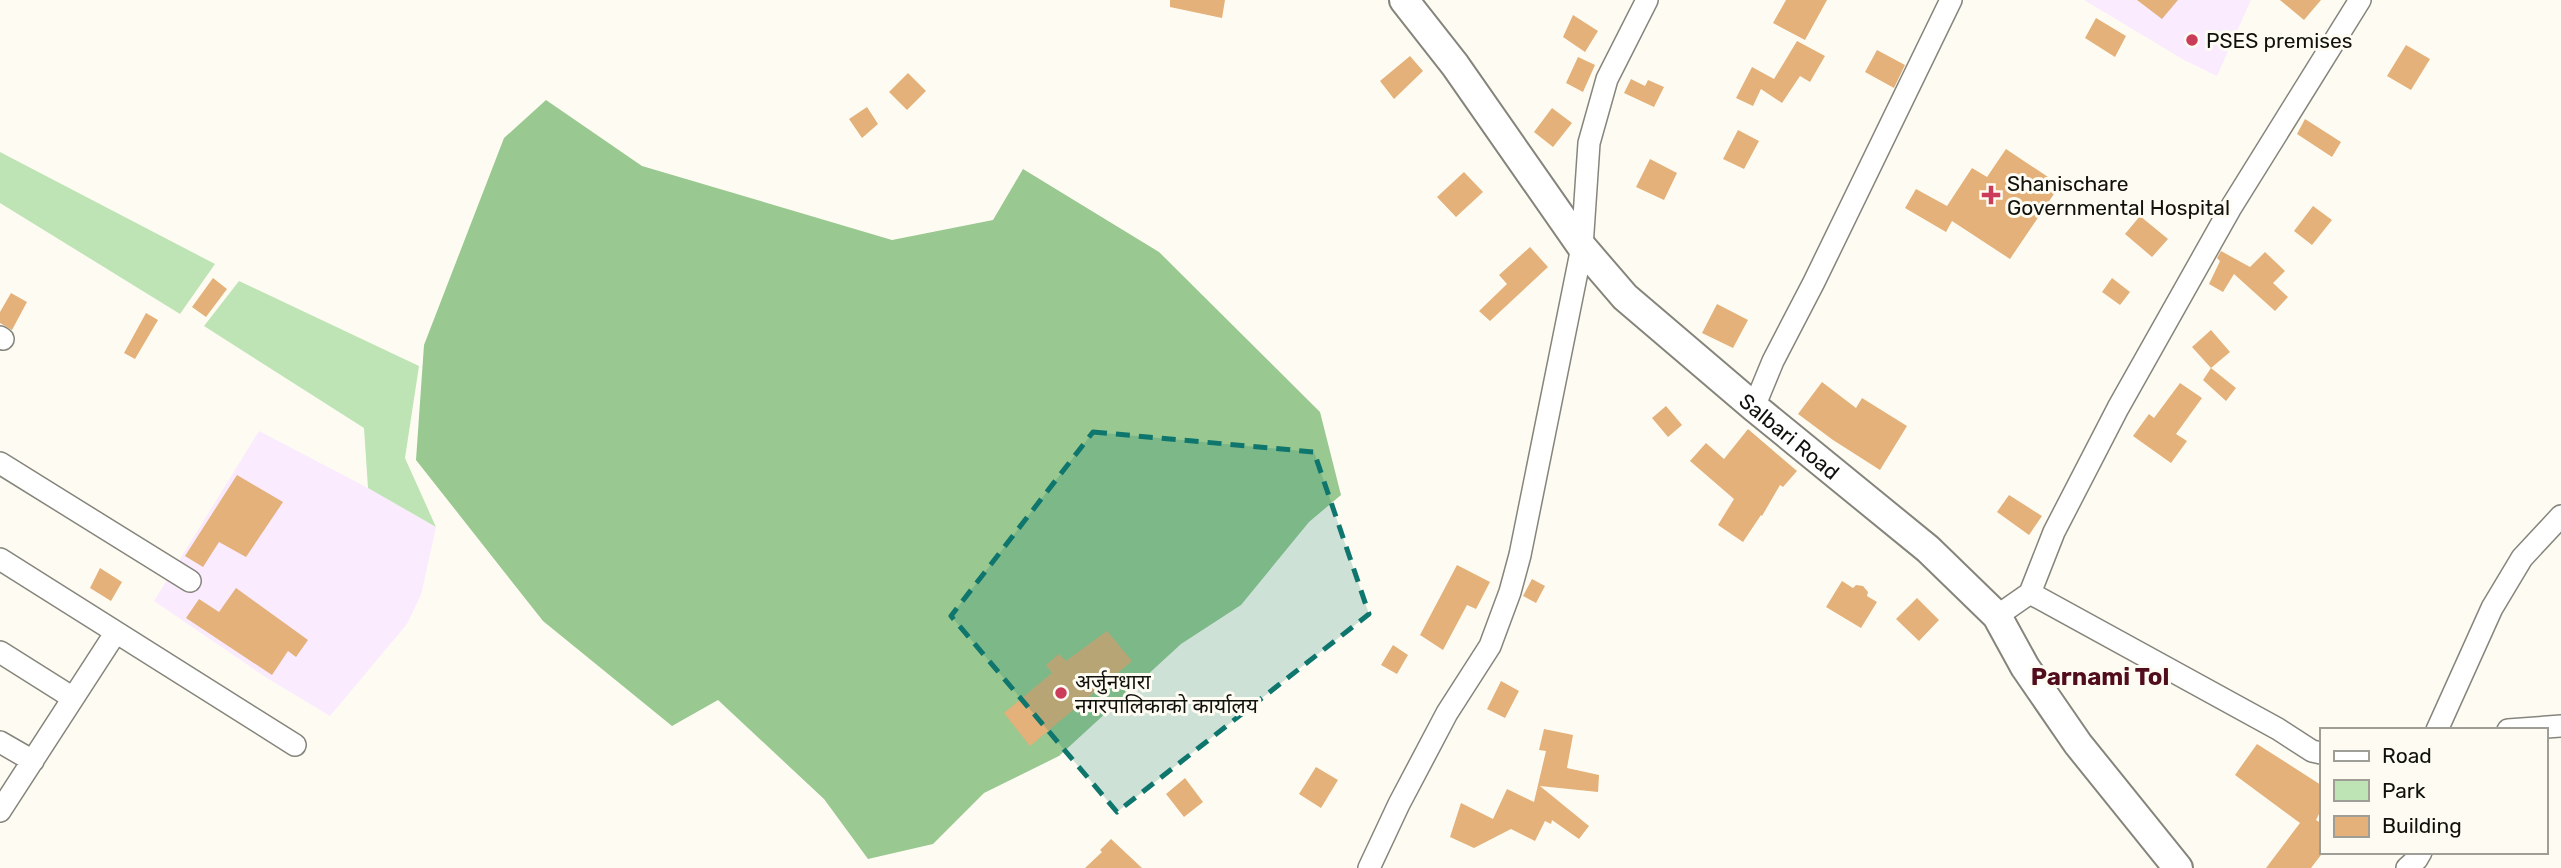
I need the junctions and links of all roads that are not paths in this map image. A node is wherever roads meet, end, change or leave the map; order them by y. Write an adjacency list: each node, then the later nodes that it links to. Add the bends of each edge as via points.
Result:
1 (1404, 0): 5 (street, Salbari Road)
2 (1647, 0): 5 (street, via 1607,79 1589,143)
3 (1951, 0): 6 (street)
4 (2360, 0): 11 (street, via 2230,209 2118,408 2053,532)
5 (1582, 247): 6 (street, Salbari Road, via 1625,297); 25 (street, via 1510,592 1490,646 1447,713)
6 (1754, 407): 12 (street, Salbari Road, via 1928,549)
7 (0, 463): 10 (street)
8 (2561, 516): 17 (street, via 2522,558 2492,608)
9 (0, 559): 13 (street)
10 (190, 581)
11 (2030, 593): 12 (street); 21 (street)
12 (1997, 617): 26 (street, Salbari Road, via 2078,744)
13 (116, 632): 15 (street); 20 (street)
14 (0, 652): 15 (street)
15 (73, 698): 22 (street)
16 (2561, 726): 18 (street)
17 (2438, 728)
18 (2534, 728)
19 (0, 742): 22 (street)
20 (295, 745)
21 (2320, 752)
22 (33, 761): 23 (street)
23 (0, 811)
24 (2419, 854): 27 (street)
25 (1369, 868)
26 (2178, 868)
27 (2407, 868)

